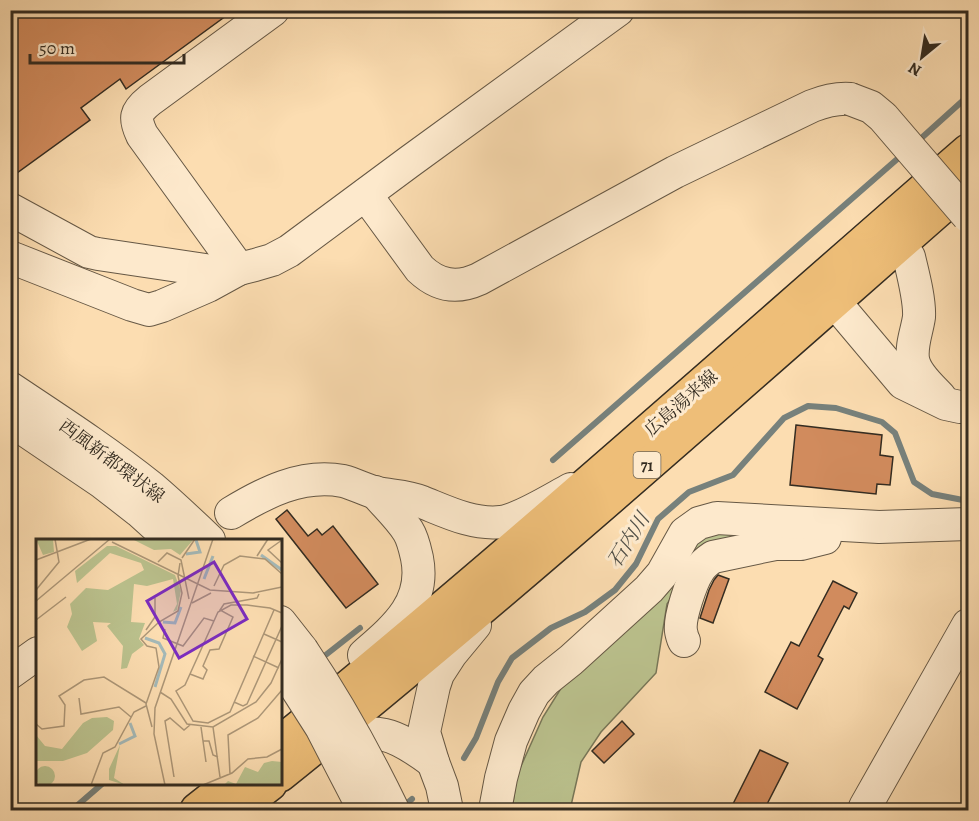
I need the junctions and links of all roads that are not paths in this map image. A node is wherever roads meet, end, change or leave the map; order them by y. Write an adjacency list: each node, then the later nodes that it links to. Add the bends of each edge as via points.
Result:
1 (273, 10): 12 (street, via 150,100 139,109 136,120 142,135)
2 (618, 10): 5 (street)
3 (969, 151): 19 (main road, 広島湯来線 / 71)
4 (969, 184): 15 (main road, 広島湯来線 / 71)
5 (368, 193): 8 (street, bridge, via 425,274 438,282 460,285 479,279 675,172 812,106 839,98 871,107 883,117); 12 (street, via 283,255)
6 (969, 205): 10 (main road)
7 (10, 208): 11 (street, via 88,252)
8 (969, 216)
9 (10, 257): 13 (street)
10 (909, 257): 14 (main road); 17 (street, via 919,308 913,359 918,372)
11 (174, 265): 12 (street, via 212,271); 13 (street, via 165,294)
12 (239, 269): 13 (street, via 162,306 149,310)
13 (132, 305)
14 (844, 313): 15 (main road, via 826,329); 17 (street, via 903,383)
15 (784, 346): 26 (main road, 広島湯来線 / 71)
16 (10, 388): 25 (street, 西風新都環状線, via 115,460)
17 (957, 405)
18 (10, 420): 24 (street, 西風新都環状線, via 103,483)
19 (599, 475): 20 (street, via 503,522 468,519 418,500); 34 (main road, 広島湯来線 / 71)
20 (375, 492): 21 (street, via 340,481 314,480 271,492); 33 (street, via 410,533 415,547 419,580 413,601 388,634)
21 (231, 513)
22 (969, 524): 23 (street)
23 (879, 527): 29 (street, via 713,557 699,569 693,581 681,618); 46 (street, via 717,518 699,523 685,533 649,589 534,693 511,741)
24 (170, 539)
25 (208, 539)
26 (505, 588): 35 (main road, 広島湯来線 / 71); 36 (street, via 438,674 424,732)
27 (969, 625): 40 (street)
28 (282, 632): 31 (street)
29 (684, 641)
30 (36, 654): 32 (street)
31 (288, 660): 43 (street, bridge); 44 (street, bridge, via 342,712)
32 (10, 673)
33 (282, 730)
34 (282, 741)
35 (322, 742): 36 (street, via 349,735 386,734); 37 (main road, 広島湯来線 / 71)
36 (433, 762): 45 (street)
37 (282, 773)
38 (228, 785): 41 (main road)
39 (267, 785): 42 (main road)
40 (865, 807)
41 (197, 810)
42 (236, 810)
43 (364, 810)
44 (393, 810)
45 (447, 810)
46 (495, 810)

